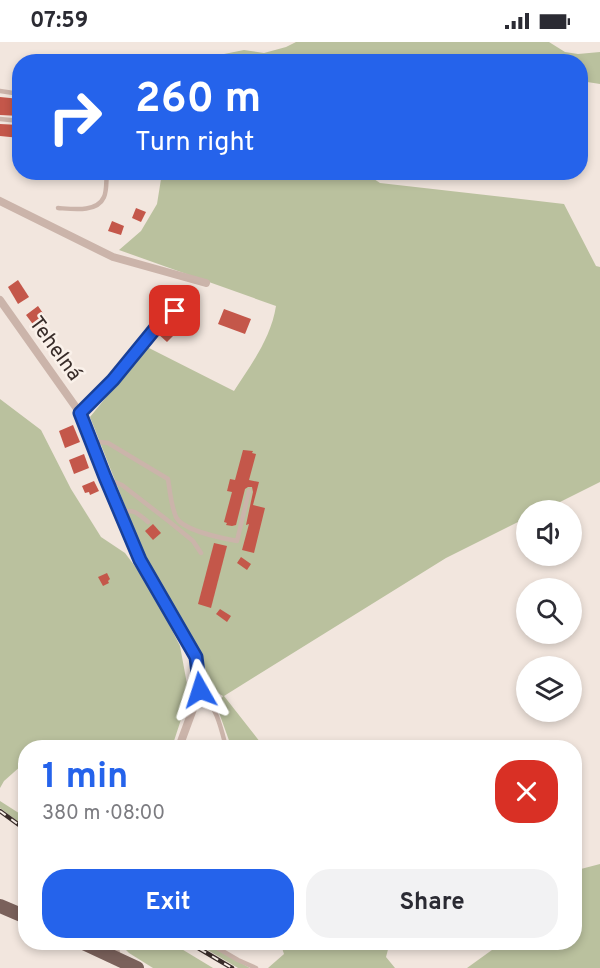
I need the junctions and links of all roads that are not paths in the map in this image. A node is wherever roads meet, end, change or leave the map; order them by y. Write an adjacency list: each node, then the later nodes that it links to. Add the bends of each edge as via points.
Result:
1 (106, 180): 3 (lane, via 104,197 96,207)
2 (0, 201): 4 (street, via 113,257)
3 (58, 208)
4 (206, 284)
5 (0, 300): 7 (street, Tehelná)
6 (186, 313): 7 (lane, via 175,311 163,319)
7 (80, 413): 8 (street, Tehelná)
8 (91, 441): 9 (street, Tehelná); 10 (lane, via 108,443 168,479 177,520 189,528 237,541)
9 (105, 477): 11 (street, Tehelná); 13 (lane, via 122,485 163,517 193,541)
10 (249, 491)
11 (120, 512): 12 (lane, via 136,512); 14 (street, Tehelná, via 140,560 196,657)
12 (148, 522)
13 (201, 553)
14 (200, 690): 15 (street, Tehelná); 16 (lane, via 210,701)
15 (182, 740)
16 (224, 740)
17 (0, 906): 18 (main road)
18 (18, 914)
19 (99, 950): 22 (main road)
20 (116, 950): 22 (street)
21 (221, 950): 24 (lane)
22 (117, 958): 23 (main road)
23 (137, 968)
24 (256, 968)

